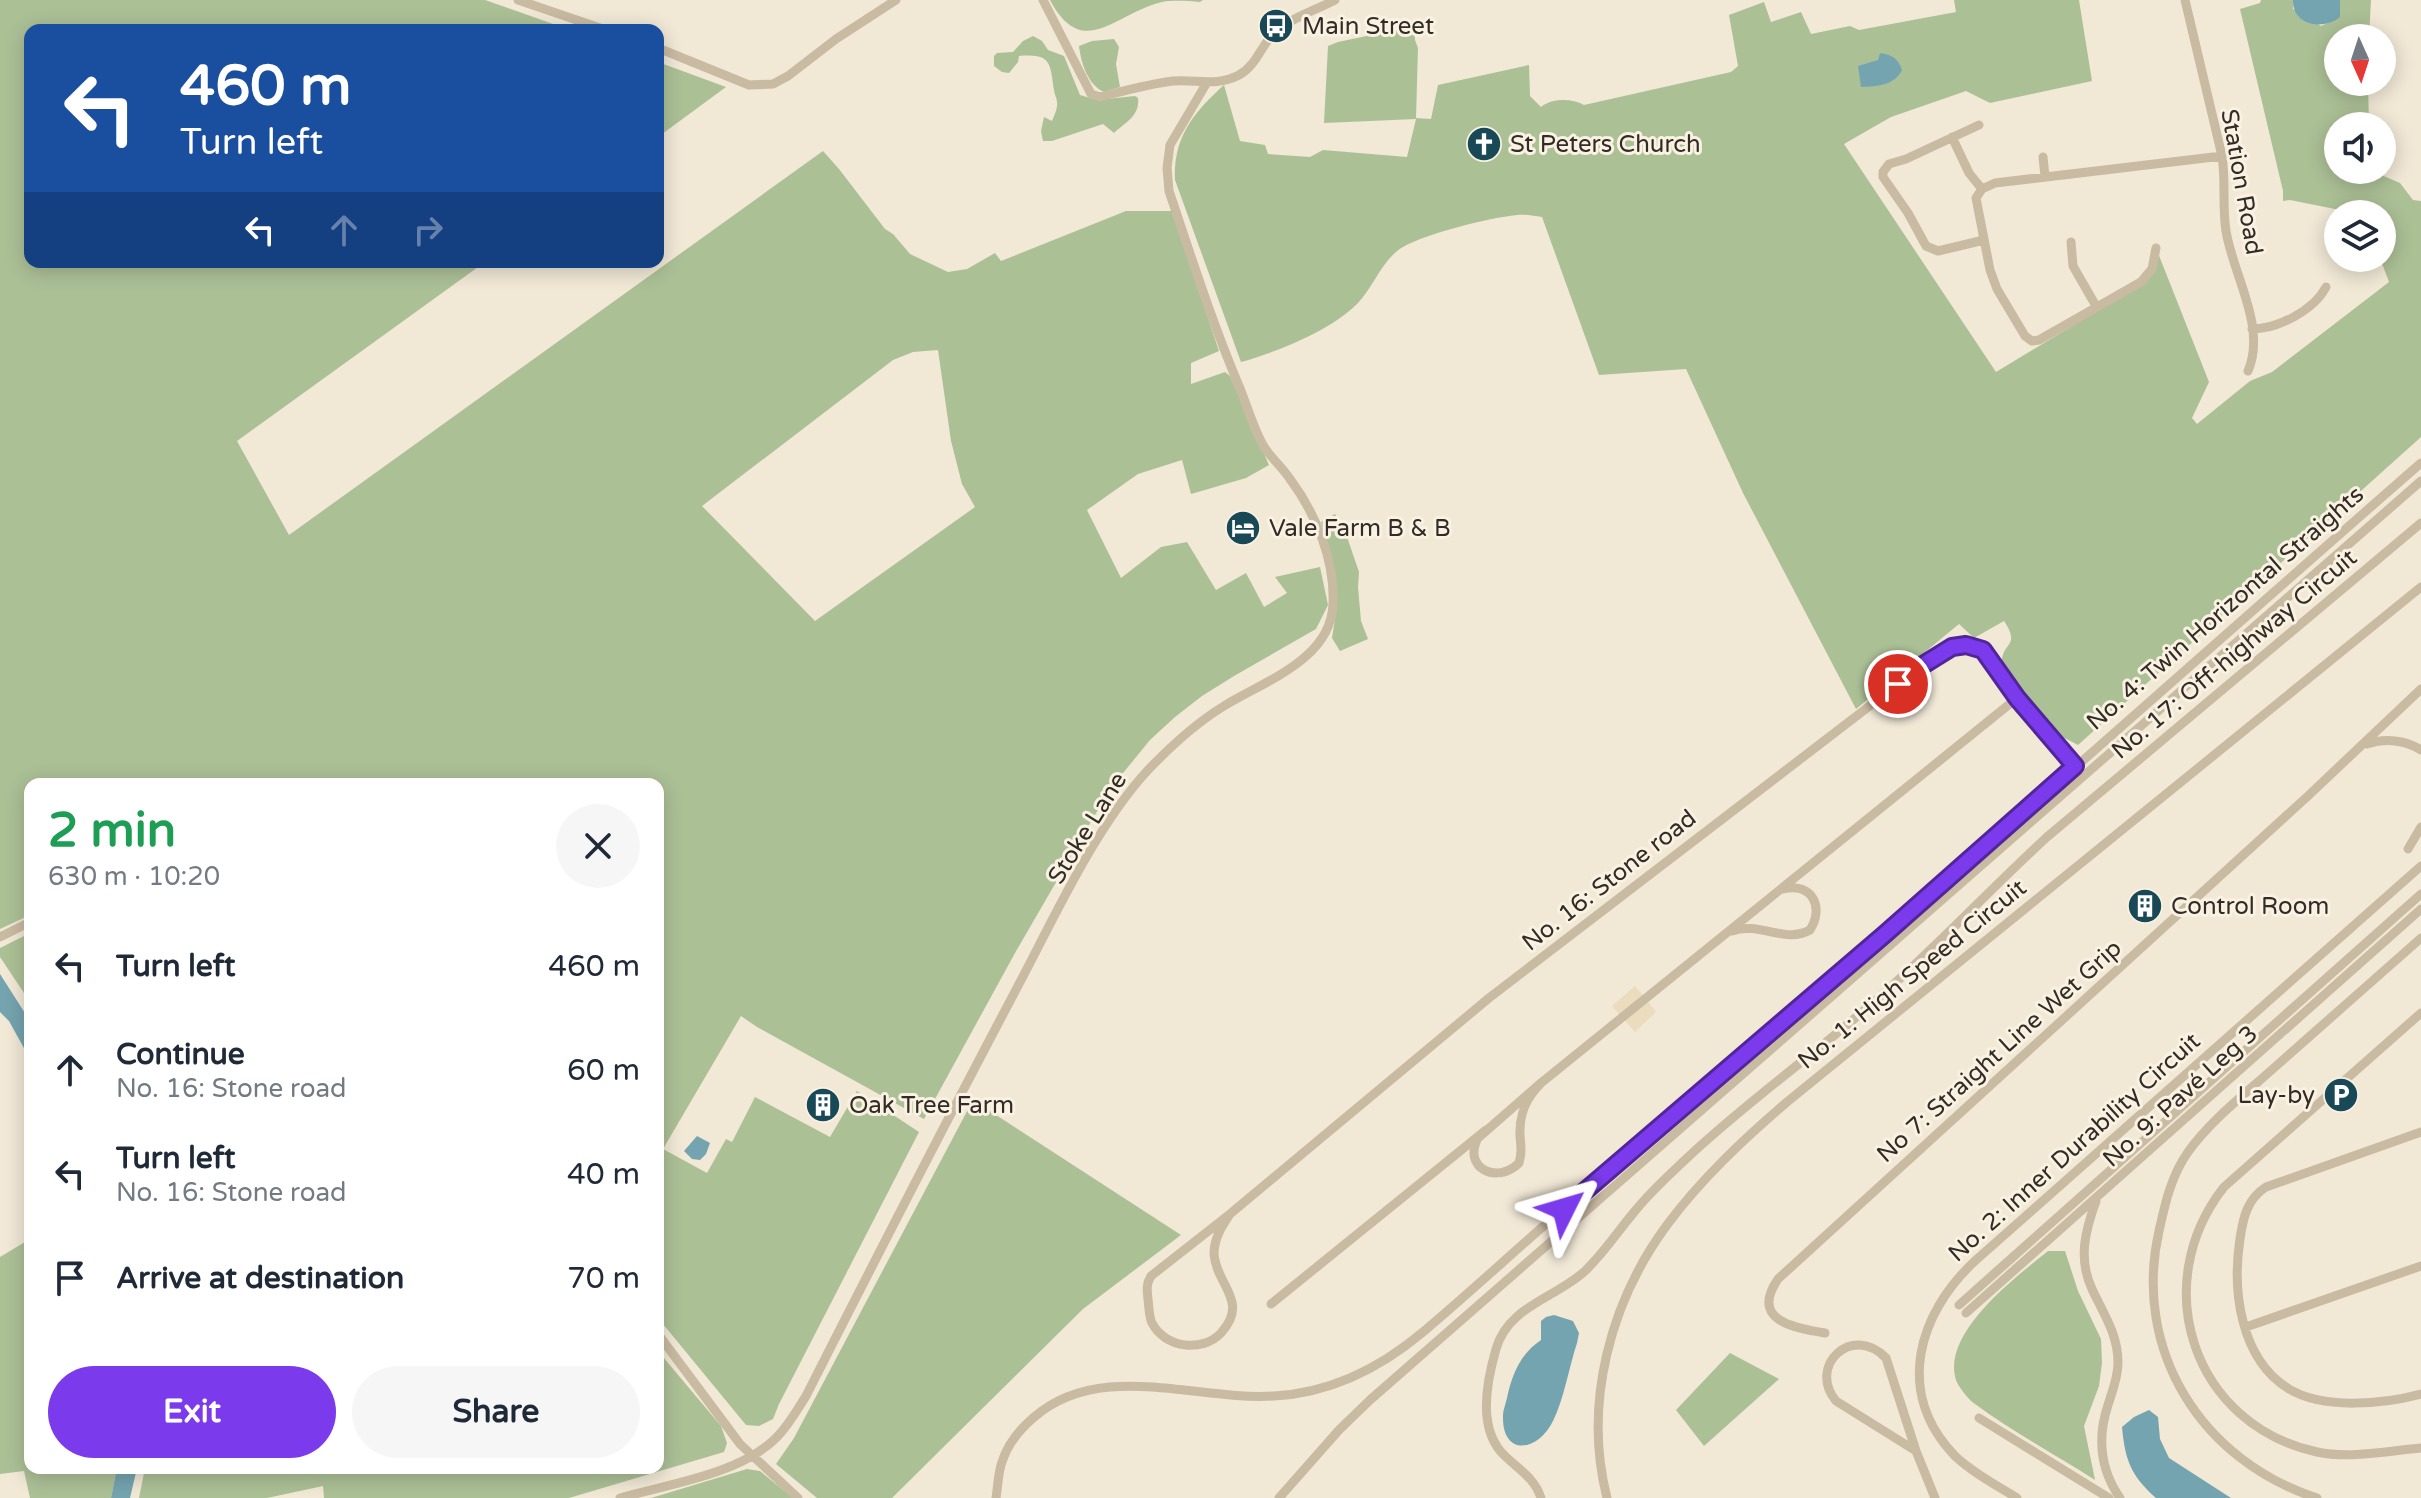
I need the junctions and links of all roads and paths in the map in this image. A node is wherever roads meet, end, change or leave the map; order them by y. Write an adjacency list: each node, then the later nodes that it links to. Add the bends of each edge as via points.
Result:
1 (518, 0): 6 (street)
2 (896, 0): 7 (street, via 773,84 749,85)
3 (1043, 0): 8 (street, via 1091,94 1100,97 1183,80)
4 (1335, 0): 8 (street, via 1277,30 1241,74)
5 (2185, 0): 11 (street, Station Road)
6 (588, 24)
7 (664, 50)
8 (1206, 84): 57 (street, Stoke Lane, via 1170,145 1169,191 1226,356 1264,446 1317,525 1331,570 1331,621 1320,643 1298,663 1221,707 1183,737 1116,810 946,1122 806,1396 777,1437)
9 (1979, 125): 10 (street)
10 (1952, 137): 14 (street); 15 (street, via 1889,164 1883,177 1932,250)
11 (2222, 156): 13 (street); 20 (street, Station Road, via 2226,232)
12 (2043, 157): 13 (street)
13 (2045, 176): 14 (street)
14 (1982, 189): 15 (street, via 1976,198)
15 (1984, 240): 19 (street, via 1997,289 2032,341)
16 (2071, 242): 19 (street, via 2073,266)
17 (2156, 248): 19 (street, via 2152,269 2141,282)
18 (2326, 287): 20 (street, via 2290,318)
19 (2096, 306)
20 (2252, 329): 21 (street, Station Road)
21 (2248, 371)
22 (2421, 463): 30 (street, No. 4: Twin Horizontal Straights)
23 (2421, 481): 61 (street, No. 4: Twin Horizontal Straights, via 1370,1400)
24 (2421, 523): 62 (street, No. 17: Off-highway Circuit, via 2047,837 1930,952 1689,1156 1637,1207 1582,1274 1540,1299 1505,1329 1490,1375 1487,1427 1491,1440 1532,1480)
25 (2421, 587): 63 (street, No. 1: High Speed Circuit, via 1798,1093 1713,1171 1653,1246 1618,1319 1598,1400)
26 (2421, 689): 29 (street, No 7: Straight Line Wet Grip)
27 (2017, 698): 30 (street); 34 (street); 46 (street, No. 16: Stone road, via 1983,650 1973,646 1952,647 1923,665 1489,998)
28 (2421, 750): 29 (street, No 7: Straight Line Wet Grip, via 2396,741 2375,741)
29 (2352, 755): 52 (street, No 7: Straight Line Wet Grip, via 1778,1279 1768,1297 1776,1318)
30 (2075, 766): 60 (street, No. 4: Twin Horizontal Straights, via 1387,1360 1333,1385 1274,1396 1125,1386 1083,1391 1043,1410 1020,1430 1003,1457)
31 (2421, 827): 32 (street)
32 (2408, 849)
33 (2421, 866): 65 (street, No. 2: Inner Durability Circuit, via 1976,1260 1938,1303 1919,1358 1929,1417 1963,1463)
34 (1782, 889): 40 (street); 40 (street, via 1800,887 1811,895 1816,915 1810,930 1792,935 1741,928)
35 (2421, 894): 49 (street)
36 (2421, 909): 45 (street, No. 9: Pavé Leg 3)
37 (24, 925): 38 (street)
38 (0, 937)
39 (2421, 938): 69 (street, via 2196,1142 2172,1183 2156,1245 2158,1328 2170,1369 2192,1408 2241,1458)
40 (1710, 947): 42 (street)
41 (2421, 1013): 55 (street, via 2224,1187 2195,1240 2186,1291 2190,1332 2205,1370 2234,1408 2259,1429 2300,1447 2334,1454)
42 (1541, 1083): 43 (street); 43 (street, via 1526,1100 1520,1122 1521,1157 1513,1169 1492,1173 1479,1166 1474,1146)
43 (1486, 1130): 48 (street)
44 (2421, 1132): 51 (street, via 2266,1187 2253,1197 2242,1222 2236,1271)
45 (2098, 1196): 50 (street, No. 9: Pavé Leg 3); 68 (street, via 2083,1252 2117,1349 2101,1444 2109,1481)
46 (1230, 1214): 46 (street, No. 16: Stone road, via 1214,1254 1232,1299 1231,1319 1202,1345 1171,1341 1150,1321 1147,1283)
47 (2421, 1266): 51 (street)
48 (1271, 1304)
49 (1959, 1305)
50 (1966, 1313)
51 (2246, 1327): 54 (street, via 2263,1365 2298,1394 2329,1403)
52 (1825, 1333)
53 (664, 1342): 57 (street)
54 (2421, 1394)
55 (2421, 1448)
56 (1916, 1451): 56 (street, via 1886,1358 1862,1345 1836,1354 1828,1368 1831,1395); 64 (street)
57 (753, 1456): 58 (street, Stoke Lane); 59 (street)
58 (620, 1498)
59 (798, 1498)
60 (996, 1498)
61 (1279, 1498)
62 (1541, 1498)
63 (1607, 1498)
64 (1935, 1498)
65 (2017, 1498)
66 (2097, 1498): 67 (street, via 1977,1421)
67 (2109, 1498)
68 (2120, 1498)
69 (2317, 1498)

